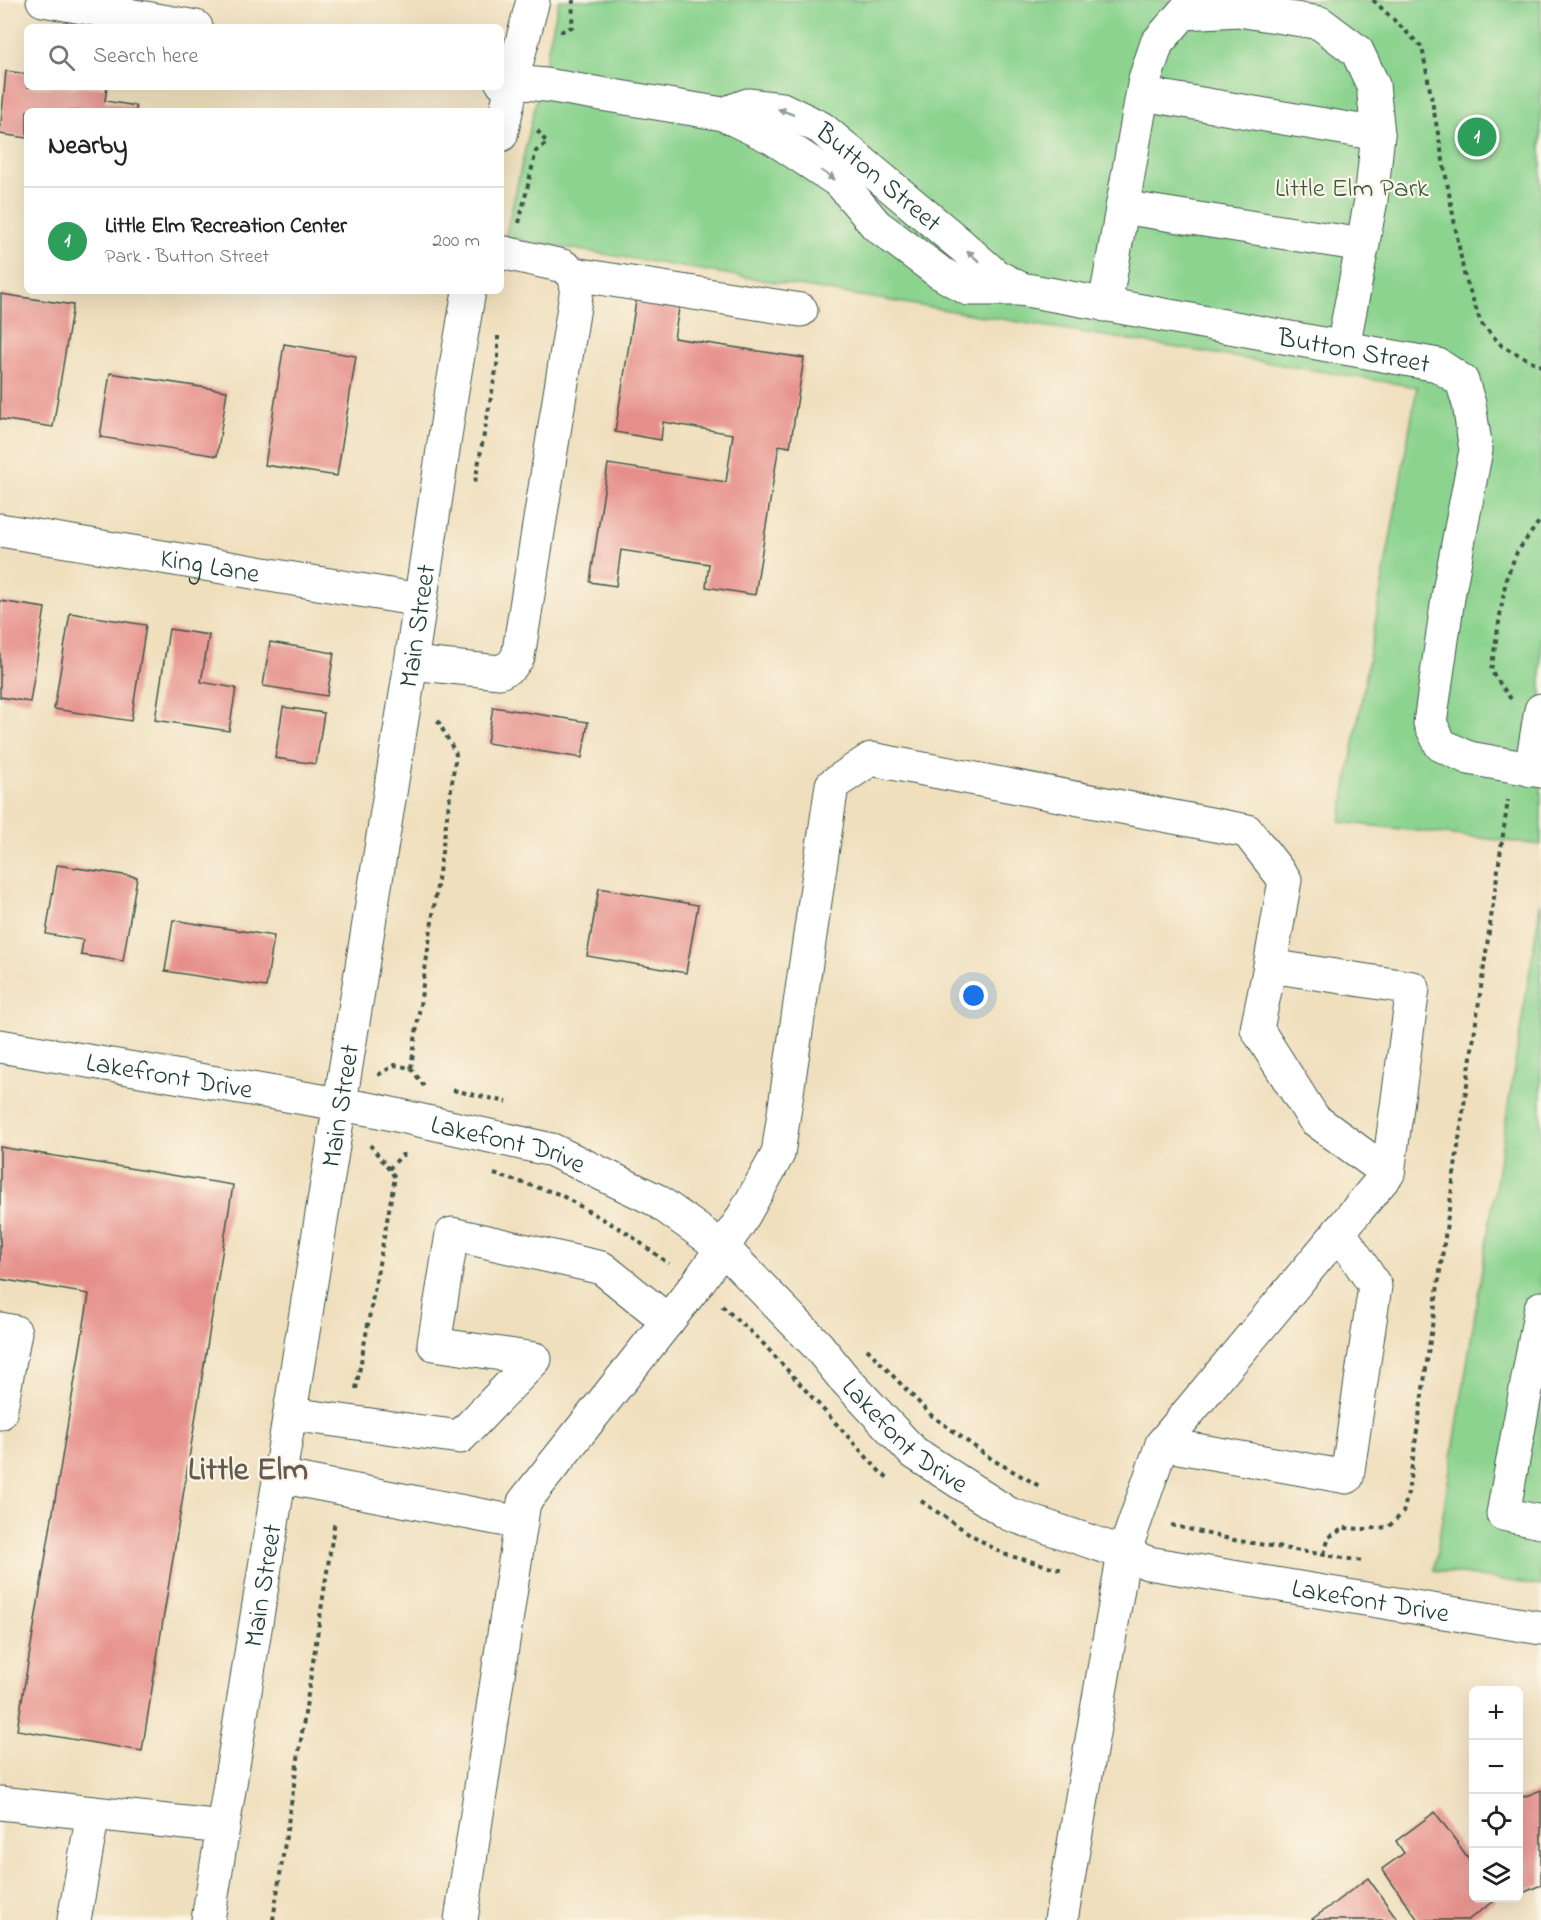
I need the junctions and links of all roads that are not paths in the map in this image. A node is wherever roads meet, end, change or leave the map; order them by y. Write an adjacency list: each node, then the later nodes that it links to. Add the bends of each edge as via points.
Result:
1 (43, 0): 3 (street)
2 (533, 0): 4 (street)
3 (179, 24)
4 (506, 82): 6 (street); 13 (street, Button Street, via 723,114 773,138 841,183 876,225 968,289 1021,289)
5 (1143, 94): 7 (street); 7 (street, via 1157,43 1184,13 1239,10 1320,23 1357,51 1373,86); 8 (street)
6 (504, 108)
7 (1378, 134): 10 (street)
8 (1122, 207): 10 (street); 13 (street)
9 (509, 241): 11 (street)
10 (1363, 245): 15 (street)
11 (574, 274): 14 (street); 18 (street, via 577,288 518,657 500,672)
12 (469, 294): 17 (street, Main Street)
13 (1105, 304): 15 (street, Button Street)
14 (801, 310)
15 (1343, 347): 20 (street, Button Street, via 1438,365 1462,381 1476,450 1449,591 1430,723 1440,745 1469,758)
16 (0, 530): 17 (street, King Lane)
17 (420, 600): 18 (street, Main Street)
18 (411, 663): 23 (street, Main Street)
19 (1527, 706): 20 (street)
20 (1536, 771)
21 (1270, 966): 24 (street, via 1257,1029 1314,1119); 24 (street, via 1413,988); 26 (street, via 1285,880 1247,831 871,759 832,785 778,1154)
22 (0, 1046): 23 (street, Lakefront Drive)
23 (339, 1104): 26 (street, Lakefont Drive, via 552,1150 656,1200); 31 (street, Main Street)
24 (1388, 1173): 25 (street)
25 (1339, 1231): 32 (street); 32 (street, via 1375,1286 1347,1477)
26 (723, 1248): 28 (street); 36 (street, Lakefont Drive, via 913,1452 1009,1514)
27 (1541, 1308): 34 (street, via 1503,1514)
28 (668, 1322): 31 (street, via 602,1268 452,1234 434,1344 535,1359 460,1437); 35 (street, via 525,1502)
29 (0, 1329): 30 (street, via 15,1332)
30 (0, 1413)
31 (290, 1414): 33 (street, Main Street)
32 (1162, 1444): 36 (street)
33 (279, 1476): 35 (street); 40 (street, Main Street)
34 (1541, 1522)
35 (521, 1523): 43 (street)
36 (1124, 1552): 37 (street, Lakefont Drive, via 1148,1563); 44 (street)
37 (1541, 1628)
38 (0, 1803): 39 (street)
39 (93, 1813): 40 (street); 41 (street)
40 (223, 1827): 42 (street, Main Street)
41 (74, 1920)
42 (208, 1920)
43 (461, 1920)
44 (1061, 1920)

